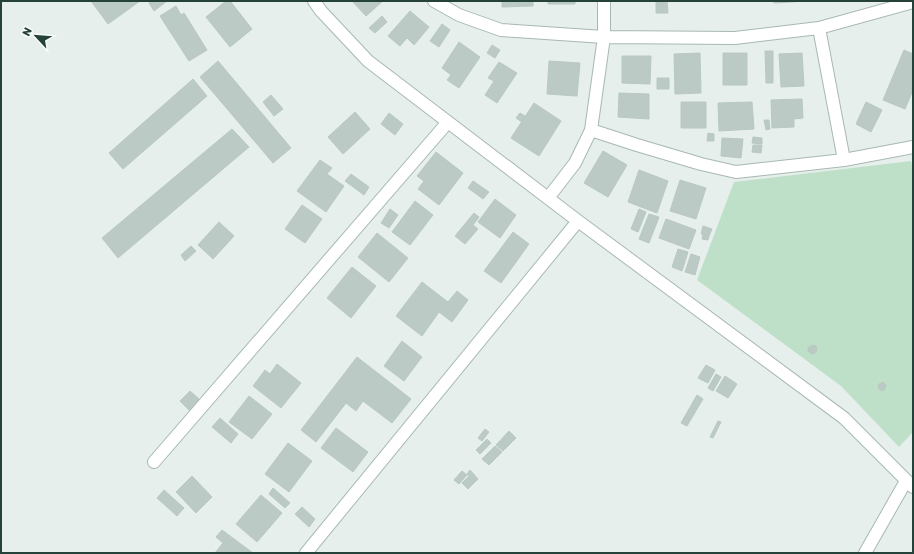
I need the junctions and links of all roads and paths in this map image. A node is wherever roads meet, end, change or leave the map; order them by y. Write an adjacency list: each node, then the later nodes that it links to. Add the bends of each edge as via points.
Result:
1 (314, 1): 7 (street, via 368,60)
2 (434, 1): 6 (street, via 459,15 500,30)
3 (604, 1): 6 (street)
4 (913, 2): 5 (street)
5 (819, 28): 6 (street, via 735,38); 10 (street)
6 (604, 37): 8 (street)
7 (448, 122): 11 (street); 13 (street)
8 (591, 130): 10 (street, via 701,164 736,172); 11 (street, via 575,163)
9 (913, 147): 10 (street)
10 (844, 160)
11 (548, 198): 12 (street)
12 (578, 221): 14 (street, via 844,418); 15 (street)
13 (154, 462)
14 (910, 484): 16 (street)
15 (306, 553)
16 (865, 553)

